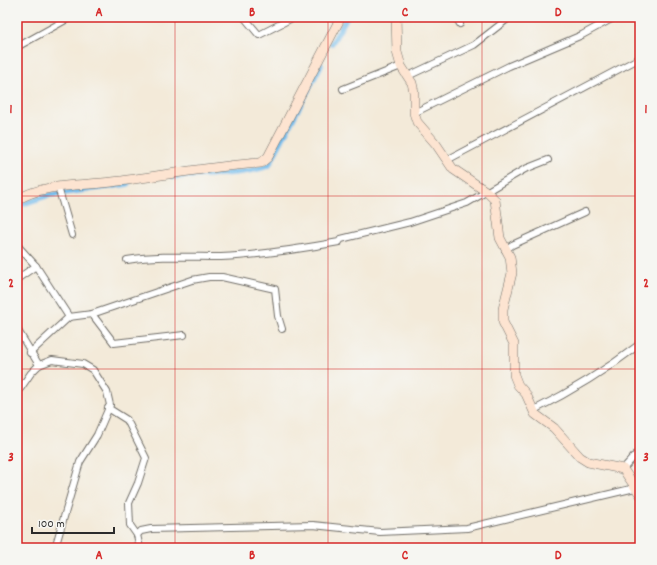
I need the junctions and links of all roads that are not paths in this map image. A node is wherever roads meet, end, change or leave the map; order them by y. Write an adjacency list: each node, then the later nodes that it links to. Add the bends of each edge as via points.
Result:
1 (71, 17): 11 (street)
2 (244, 17): 9 (street, via 260,35)
3 (294, 17): 9 (street)
4 (341, 17): 19 (street, via 268,157 261,163)
5 (396, 17): 13 (street, via 396,42)
6 (456, 17): 10 (street)
7 (510, 17): 14 (street, via 474,45)
8 (615, 17): 16 (street, via 582,35 509,66)
9 (287, 19)
10 (460, 24)
11 (17, 47)
12 (640, 58): 17 (street)
13 (401, 66): 14 (street); 15 (street)
14 (408, 76): 16 (street, via 414,92)
15 (343, 89)
16 (414, 113): 17 (street, via 417,122)
17 (447, 160): 20 (street, via 462,177)
18 (548, 160): 20 (street, via 525,169)
19 (59, 191): 21 (street, via 35,192); 23 (street)
20 (487, 192): 25 (street, via 495,200 500,238); 26 (street, via 467,203 410,222 342,239 339,242 288,252 221,256 150,256)
21 (17, 200)
22 (585, 212): 25 (street)
23 (72, 235)
24 (17, 245): 27 (street)
25 (505, 250): 39 (street, via 510,257 512,273 503,309 503,322 514,344 514,375)
26 (127, 260)
27 (36, 266): 28 (street); 30 (street)
28 (17, 279)
29 (92, 314): 30 (street); 32 (street, via 192,280 222,277 274,289); 33 (street, via 114,343)
30 (69, 317): 35 (street)
31 (17, 329): 35 (street)
32 (282, 329)
33 (184, 335)
34 (640, 344): 39 (street, via 611,367 574,390)
35 (30, 353): 36 (street)
36 (39, 365): 37 (street, via 24,383); 38 (street, via 52,360 83,364 93,370 107,392 110,405)
37 (17, 398)
38 (108, 408): 43 (street, via 127,420 146,458 129,503 130,525); 44 (street, via 97,435 80,462)
39 (534, 410): 41 (street, via 585,460)
40 (640, 450): 41 (street)
41 (623, 469): 42 (street)
42 (638, 491): 43 (street, via 467,528 380,532 313,525 246,526 151,529)
43 (137, 534): 45 (street)
44 (55, 548)
45 (140, 548)

